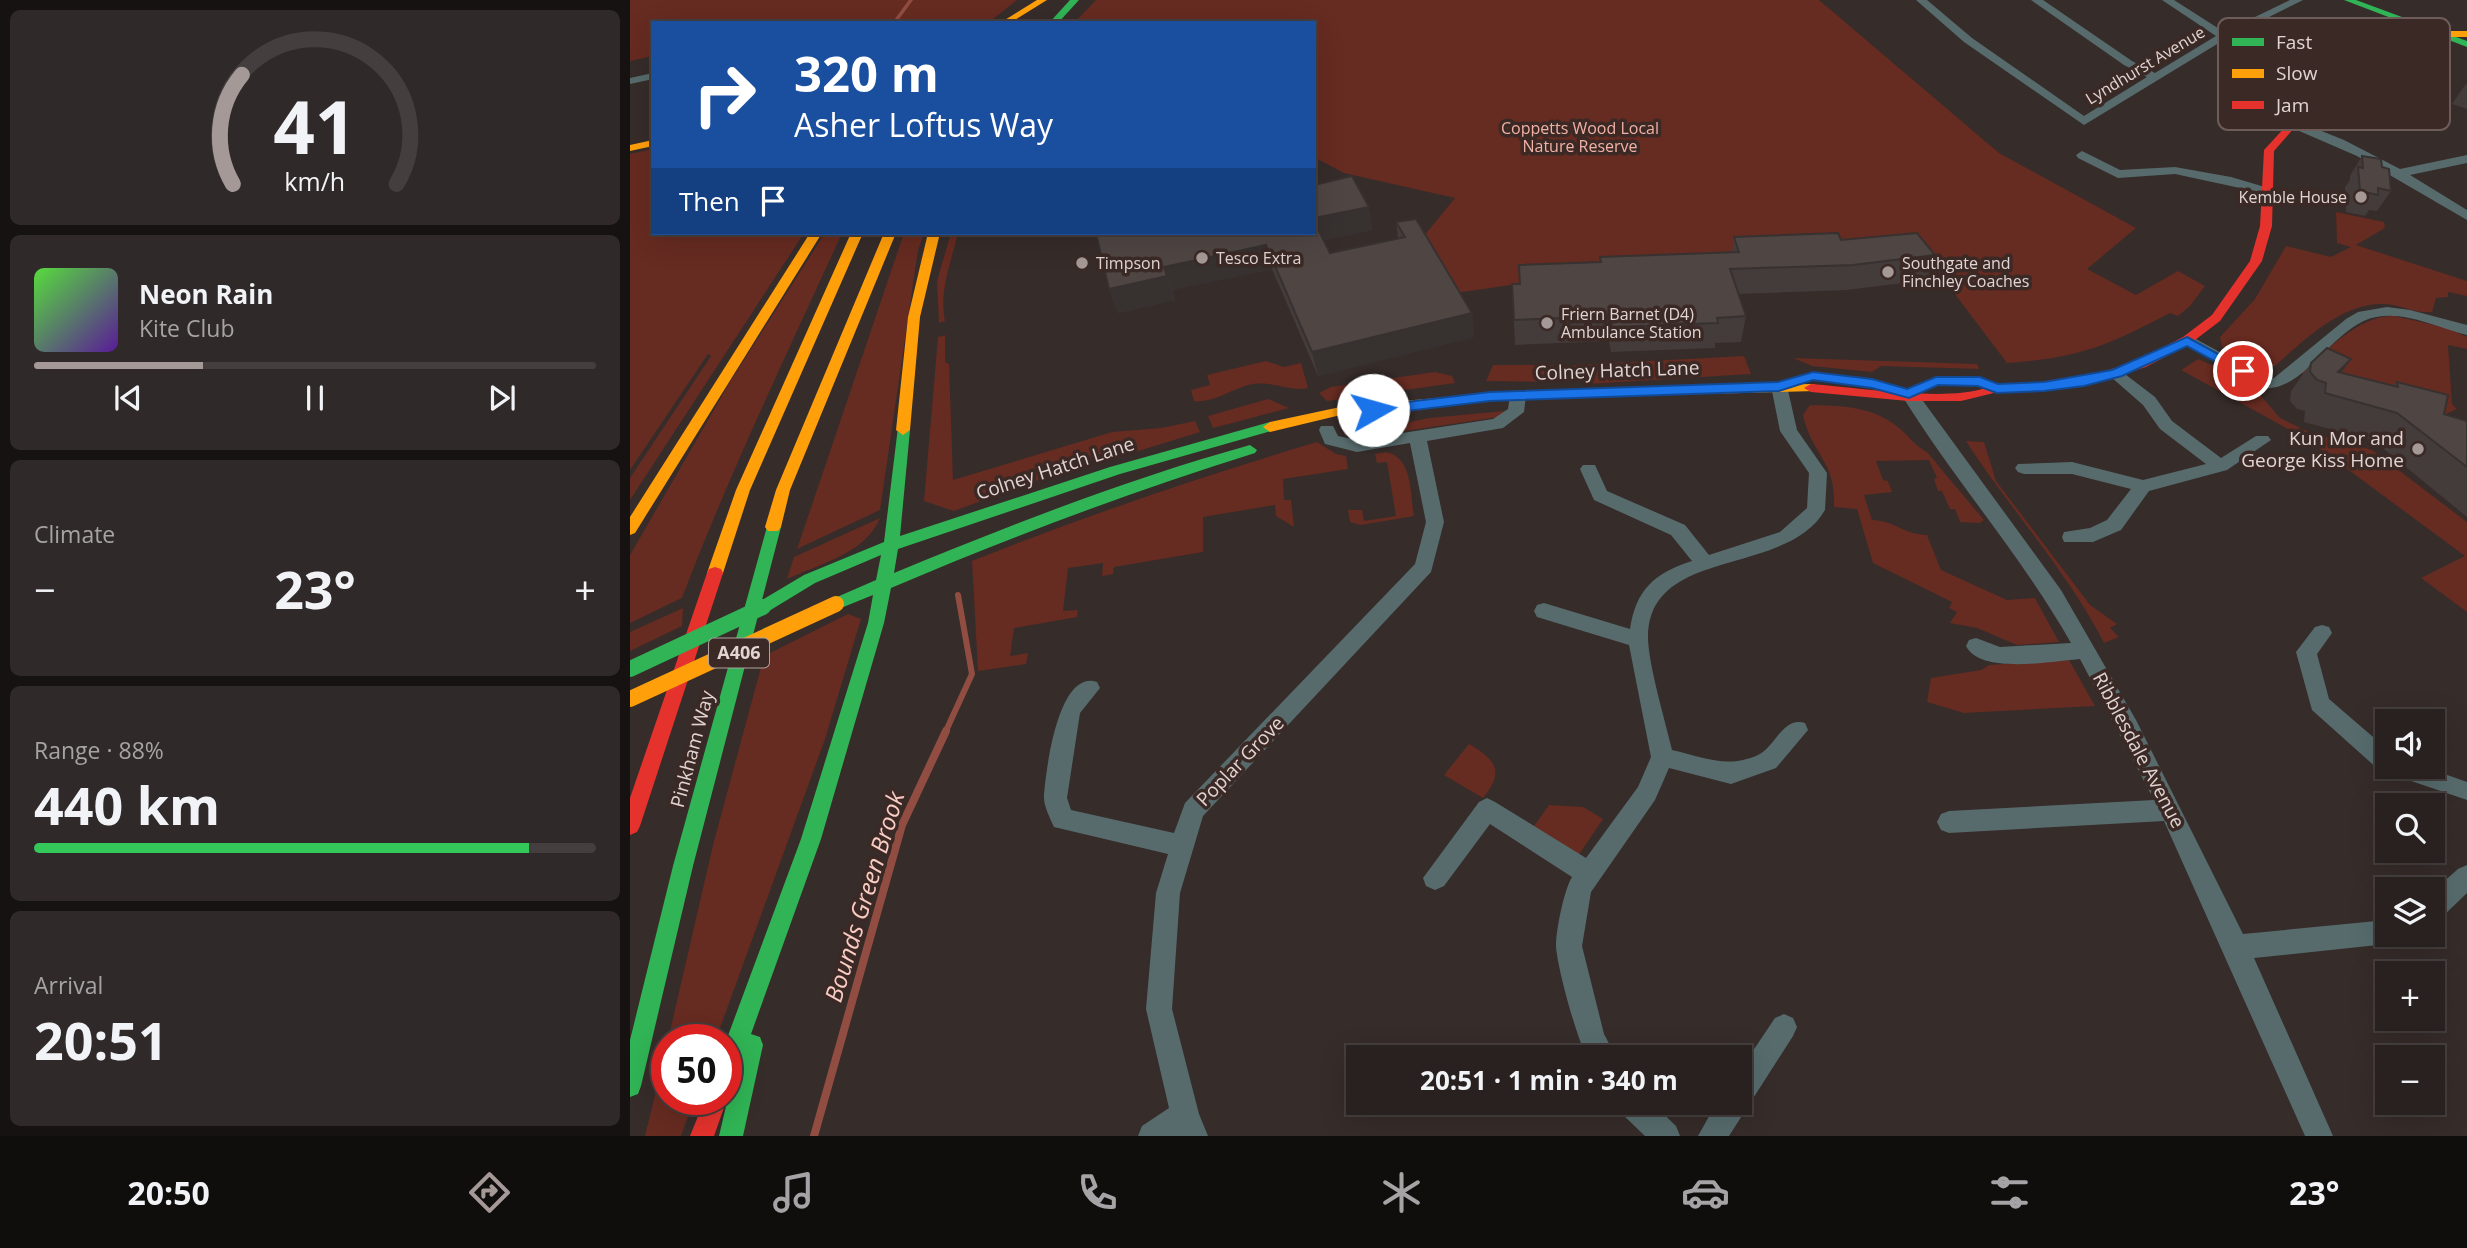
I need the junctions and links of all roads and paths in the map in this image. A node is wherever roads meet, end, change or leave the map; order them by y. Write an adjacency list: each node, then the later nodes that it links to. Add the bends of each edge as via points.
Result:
1 (1044, 0): 10 (main road); 11 (main road)
2 (1073, 0): 12 (main road); 13 (main road)
3 (1921, 0): 17 (street, Lyndhurst Avenue, via 1968,40 2084,121)
4 (2036, 0): 17 (street)
5 (2167, 0): 14 (street)
6 (2298, 0): 8 (street, Lyndhurst Avenue)
7 (2348, 0): 9 (main road)
8 (2260, 18)
9 (2397, 18)
10 (1007, 21)
11 (1019, 21)
12 (1044, 21)
13 (1055, 21)
14 (2218, 33)
15 (2218, 39): 17 (street, Lyndhurst Avenue)
16 (651, 76): 18 (street)
17 (2155, 77)
18 (630, 81)
19 (2288, 130): 26 (main road, Colney Hatch Lane, via 2269,150)
20 (2310, 130): 25 (street)
21 (651, 143): 22 (main road)
22 (630, 148)
23 (2082, 155): 26 (street, via 2118,174 2144,167 2170,168)
24 (2467, 159): 25 (street)
25 (2400, 173): 27 (street)
26 (2268, 190): 33 (main road, Colney Hatch Lane, via 2266,226 2256,261 2217,318)
27 (2467, 216)
28 (815, 235): 46 (main road)
29 (856, 235): 67 (main road, Pinkham Way / A406, via 743,489)
30 (889, 235): 80 (main road, Pinkham Way / A406, via 783,490 682,866)
31 (934, 235): 48 (main road, via 913,333)
32 (2467, 330): 33 (street, via 2399,313 2372,313 2330,338 2283,380 2272,384)
33 (2187, 341): 34 (main road, Colney Hatch Lane)
34 (2117, 373): 36 (main road, Colney Hatch Lane, via 2067,384 1997,388 1986,395); 42 (street, via 2149,401 2165,425)
35 (1779, 386): 36 (main road, Colney Hatch Lane); 37 (main road, Colney Hatch Lane); 49 (street, via 1789,431 1818,474 1815,510 1787,537)
36 (1909, 394): 56 (street, Ribblesdale Avenue, via 2052,593)
37 (1518, 395): 38 (main road, Colney Hatch Lane); 40 (street, via 1516,412 1506,421)
38 (1373, 410): 39 (main road, Colney Hatch Lane); 48 (main road, Colney Hatch Lane, via 1345,410 1296,420 1155,457)
39 (1327, 430): 40 (street, via 1331,440 1357,446); 50 (main road, Colney Hatch Lane, via 1202,464 1071,508)
40 (1417, 435): 68 (street, Poplar Grove, via 1435,522 1424,567 1193,810)
41 (2262, 440): 42 (street)
42 (2221, 466): 45 (street)
43 (2024, 468): 45 (street, via 2072,468)
44 (1589, 469): 49 (street, via 1600,495 1678,530)
45 (2143, 486): 47 (street, via 2114,525 2093,535)
46 (630, 528)
47 (2071, 537)
48 (892, 545): 50 (main road); 51 (main road, Colney Hatch Lane, via 796,583)
49 (1705, 564): 54 (street, via 1656,587 1643,607)
50 (886, 582): 51 (main road, Colney Hatch Lane, via 818,591); 59 (main road, Colney Hatch Lane, bridge); 74 (main road, via 831,779)
51 (763, 607): 57 (main road, Colney Hatch Lane, bridge)
52 (1544, 611): 54 (street)
53 (2322, 634): 61 (street, via 2306,652 2320,704)
54 (1638, 639): 62 (street)
55 (1976, 646): 56 (street, via 1998,656)
56 (2085, 650): 65 (street, Ribblesdale Avenue)
57 (630, 669)
58 (1090, 688): 68 (street, via 1070,709 1055,798 1062,819)
59 (630, 699)
60 (1797, 730): 62 (street, via 1768,761 1731,774)
61 (2375, 753)
62 (1662, 757): 69 (street, via 1647,793)
63 (2424, 779): 64 (street)
64 (2466, 796)
65 (2171, 810): 66 (street); 75 (street, Ribblesdale Avenue)
66 (1949, 822)
67 (630, 826)
68 (1181, 845): 84 (street, Poplar Grove, via 1168,892 1159,1009)
69 (1589, 874): 71 (street, via 1487,810); 78 (street, via 1579,888 1569,946)
70 (2467, 877): 72 (street)
71 (1435, 878)
72 (2445, 897)
73 (2375, 933): 75 (street)
74 (776, 942): 77 (main road); 86 (main road)
75 (2238, 947): 90 (street, Ribblesdale Avenue)
76 (1784, 1027): 79 (street)
77 (742, 1030)
78 (1595, 1045)
79 (1752, 1076)
80 (630, 1086)
81 (710, 1115): 85 (main road)
82 (1644, 1115): 88 (street)
83 (1726, 1115): 89 (street)
84 (1190, 1125): 87 (street)
85 (702, 1136)
86 (732, 1136)
87 (1152, 1136)
88 (1666, 1136)
89 (1712, 1136)
90 (2319, 1136)

